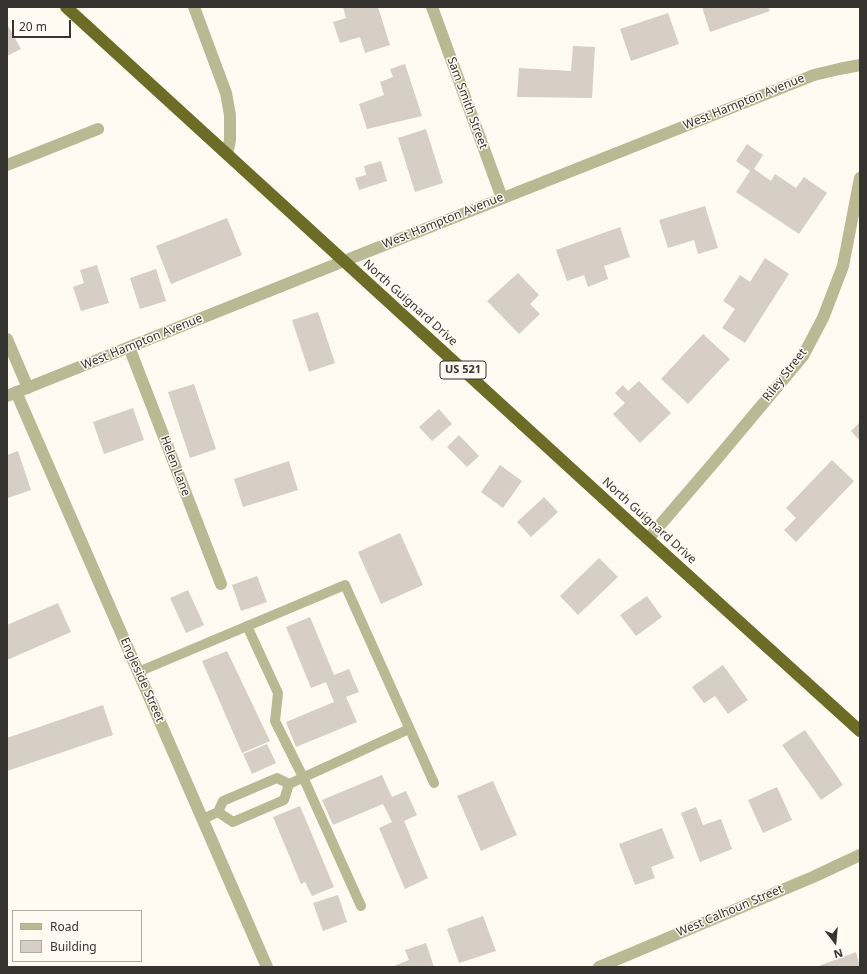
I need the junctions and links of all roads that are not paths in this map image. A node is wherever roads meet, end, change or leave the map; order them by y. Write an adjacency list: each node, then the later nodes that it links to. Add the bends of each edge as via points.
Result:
1 (66, 7): 6 (highway, North Guignard Drive / US 521)
2 (194, 7): 6 (street, via 226,93 230,115)
3 (432, 7): 9 (street, Sam Smith Street)
4 (860, 65): 9 (street, West Hampton Avenue, via 814,75)
5 (98, 129): 7 (street)
6 (227, 154): 10 (highway, North Guignard Drive / US 521)
7 (7, 165)
8 (860, 178): 15 (street, Riley Street, via 843,266 823,318 803,356)
9 (502, 198): 10 (street, West Hampton Avenue)
10 (344, 261): 12 (street, West Hampton Avenue); 15 (highway, North Guignard Drive / US 521)
11 (7, 339): 13 (street)
12 (129, 347): 13 (street, West Hampton Avenue); 16 (street, Helen Lane)
13 (28, 388): 14 (street, West Hampton Avenue)
14 (12, 394): 18 (street, Engleside Street)
15 (648, 539): 20 (highway, North Guignard Drive / US 521)
16 (221, 584)
17 (247, 626): 18 (lane); 19 (lane, via 345,585); 21 (lane, via 278,693 275,721)
18 (138, 672): 25 (street, Engleside Street)
19 (409, 729): 21 (lane); 22 (lane)
20 (860, 731)
21 (303, 777): 23 (lane); 27 (lane)
22 (434, 783)
23 (289, 784): 24 (lane, via 276,778 223,801); 24 (lane, via 284,800 233,822)
24 (218, 812): 25 (lane)
25 (203, 819): 28 (street, Engleside Street)
26 (860, 855): 29 (street, West Calhoun Street)
27 (361, 906)
28 (267, 967)
29 (599, 967)

